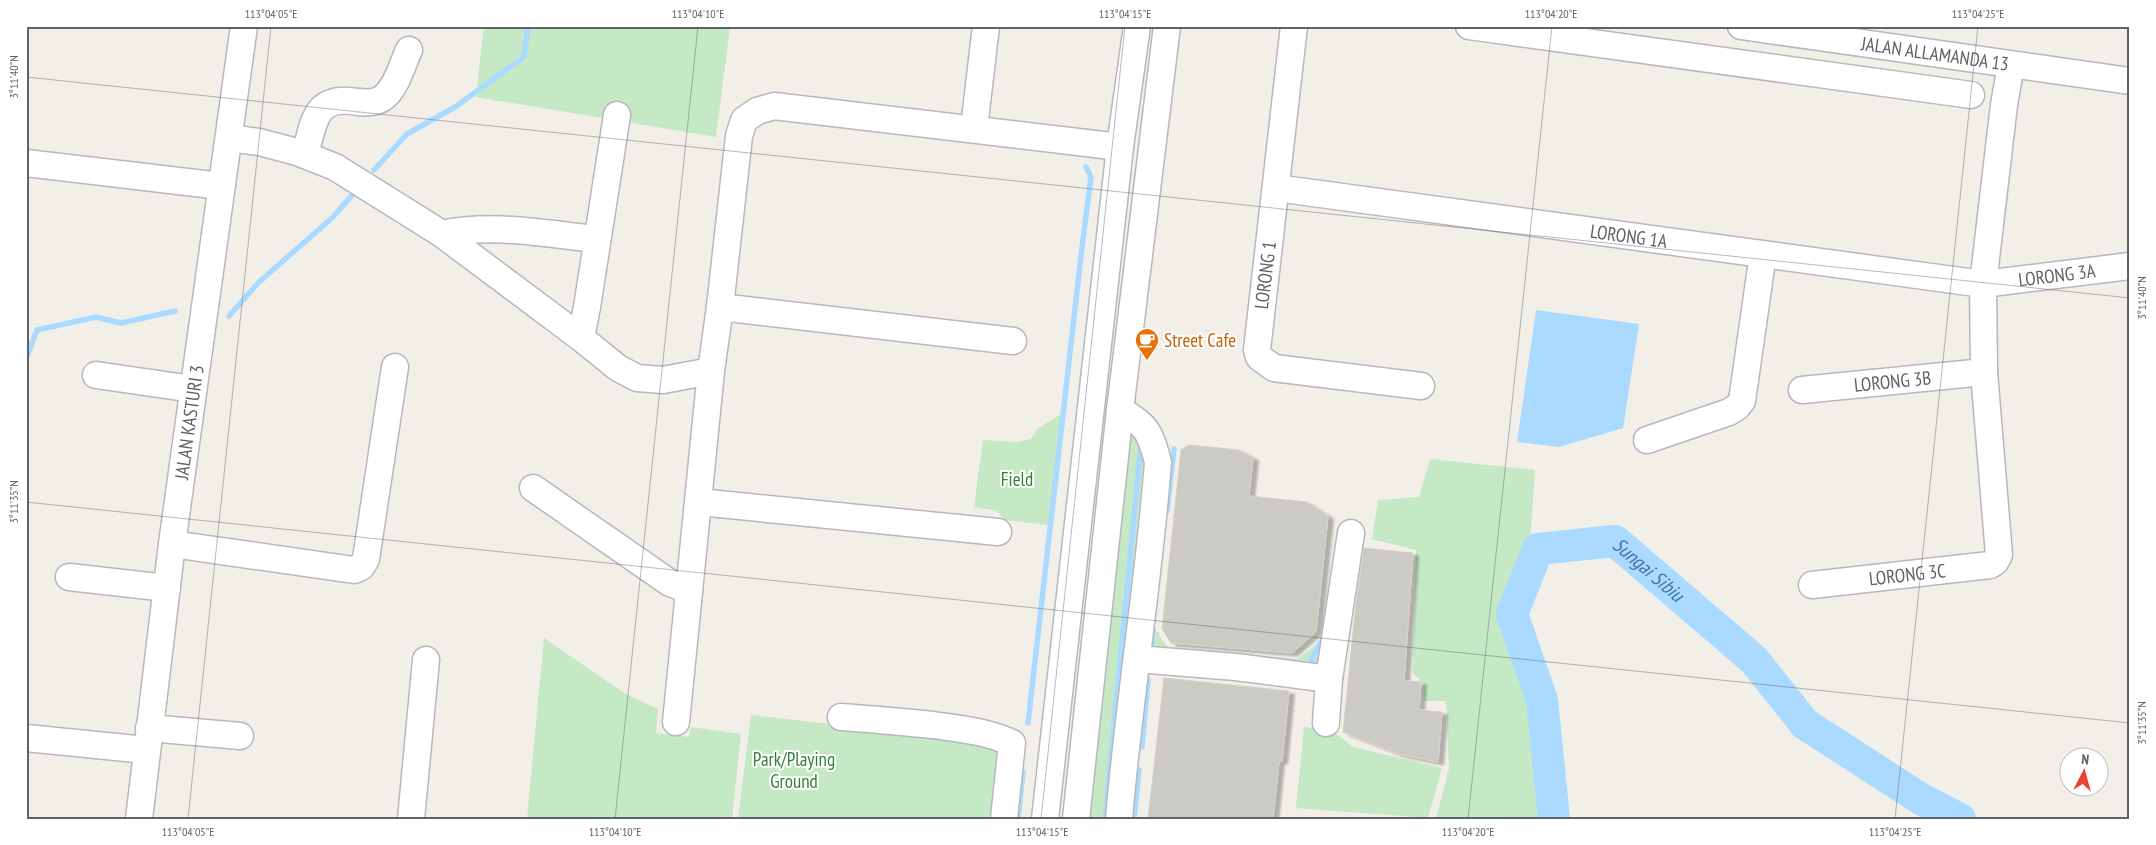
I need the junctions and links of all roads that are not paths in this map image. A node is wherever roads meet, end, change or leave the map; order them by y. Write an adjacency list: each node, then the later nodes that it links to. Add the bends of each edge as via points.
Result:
1 (244, 26): 17 (street, JALAN KASTURI 3)
2 (986, 26): 16 (street)
3 (1137, 26): 18 (street)
4 (1168, 26): 38 (street)
5 (1294, 26): 22 (street, LORONG 1)
6 (1468, 26): 8 (street)
7 (1740, 26): 9 (street, JALAN ALLAMANDA 13)
8 (1532, 31): 12 (street)
9 (1868, 44): 11 (street, JALAN ALLAMANDA 13); 12 (street)
10 (409, 50): 19 (street, via 391,89 383,98 366,103 332,101 323,107 313,123)
11 (2011, 64): 13 (street, JALAN ALLAMANDA 13); 27 (street)
12 (1866, 81): 14 (street)
13 (2130, 81)
14 (1971, 95)
15 (617, 115): 24 (street)
16 (974, 128): 18 (street); 28 (street, via 774,106 757,111 744,120 739,136)
17 (229, 138): 19 (street, via 259,142); 21 (street, JALAN KASTURI 3)
18 (1120, 147): 59 (street)
19 (306, 155): 23 (street, via 335,168)
20 (26, 163): 21 (street)
21 (221, 186): 36 (street, JALAN KASTURI 3)
22 (1276, 188): 25 (street, LORONG 1A); 35 (street, LORONG 1, via 1256,350 1259,357 1274,368)
23 (442, 234): 24 (street, via 490,229); 29 (street)
24 (597, 239): 29 (street)
25 (1764, 254): 27 (street, LORONG 1A); 39 (street, via 1742,401 1720,416)
26 (2130, 266): 27 (street, LORONG 3A)
27 (1983, 284): 33 (street)
28 (720, 307): 30 (street); 32 (street)
29 (581, 338): 32 (street, via 618,368 637,378 662,380)
30 (1013, 341)
31 (395, 367): 44 (street, via 366,559 361,567 354,570)
32 (711, 371): 41 (street)
33 (1984, 372): 37 (street, LORONG 3B); 46 (street, LORONG 3C, via 1999,555 1990,565)
34 (96, 375): 36 (street)
35 (1421, 386)
36 (193, 389): 44 (street, JALAN KASTURI 3)
37 (1802, 390)
38 (1120, 410): 49 (street, via 1149,432 1158,462); 60 (street)
39 (1647, 440)
40 (533, 488): 48 (street, via 670,583)
41 (698, 502): 42 (street); 48 (street)
42 (998, 532)
43 (1351, 532): 51 (street)
44 (172, 544): 47 (street, JALAN KASTURI 3)
45 (69, 577): 47 (street)
46 (1812, 585)
47 (167, 588): 57 (street, JALAN KASTURI 3)
48 (689, 590): 53 (street)
49 (1138, 659): 51 (street); 66 (street)
50 (426, 660): 62 (street)
51 (1328, 679): 54 (street)
52 (841, 717): 58 (street, via 975,730)
53 (676, 722)
54 (1326, 723)
55 (240, 736): 57 (street)
56 (26, 738): 57 (street)
57 (147, 739): 61 (street, JALAN KASTURI 3)
58 (1012, 743): 59 (street); 63 (street)
59 (1053, 748): 60 (street); 64 (street)
60 (1083, 750): 65 (street)
61 (139, 819)
62 (411, 819)
63 (1004, 819)
64 (1045, 819)
65 (1076, 819)
66 (1119, 819)

